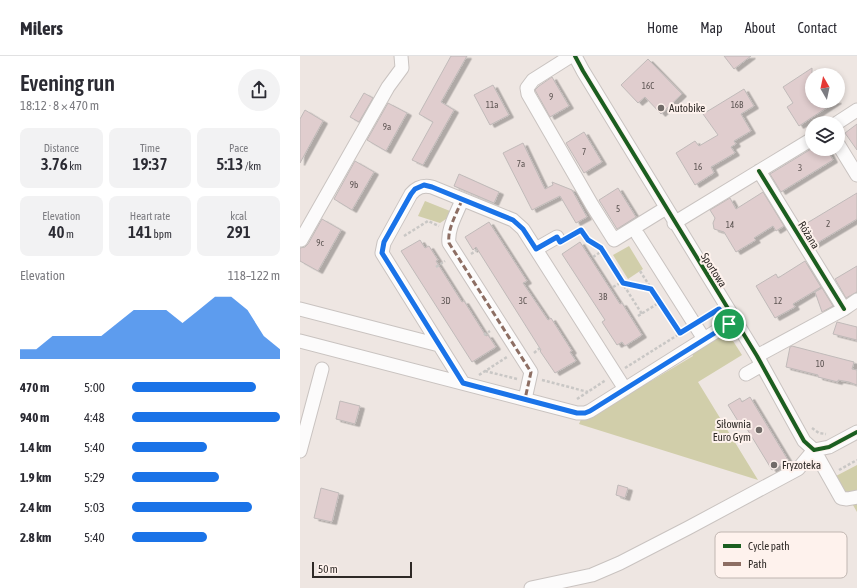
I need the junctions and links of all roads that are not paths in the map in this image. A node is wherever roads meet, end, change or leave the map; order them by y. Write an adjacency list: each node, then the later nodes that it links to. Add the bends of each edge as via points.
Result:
1 (401, 56): 15 (street, via 402,68 388,87)
2 (571, 56): 11 (street, via 533,80 527,88 528,94 614,240)
3 (575, 56): 11 (street, Sportowa)
4 (857, 110): 5 (street)
5 (845, 118)
6 (805, 143): 8 (street)
7 (845, 155): 9 (street)
8 (759, 171): 12 (street); 18 (street, Różana)
9 (857, 175)
10 (462, 200): 16 (street, via 513,220 523,229); 23 (street, via 424,185 415,189 384,242 382,253); 29 (street, via 450,230 449,243 532,372)
11 (666, 208): 12 (street, Sportowa)
12 (674, 223): 20 (street, Sportowa)
13 (638, 235): 21 (street)
14 (557, 237): 16 (street)
15 (301, 240)
16 (536, 249): 28 (street, via 611,377)
17 (857, 300): 18 (street)
18 (844, 308): 24 (street)
19 (300, 309): 23 (street)
20 (732, 322): 21 (street); 24 (street, Sportowa)
21 (704, 339): 28 (street)
22 (300, 341): 27 (street)
23 (439, 345): 27 (street)
24 (759, 360): 26 (street); 31 (street, Sportowa, via 804,441)
25 (322, 369): 32 (street)
26 (746, 374)
27 (469, 381): 29 (street)
28 (625, 389): 29 (street, via 585,413)
29 (525, 399)
30 (857, 432): 31 (street, via 829,447)
31 (814, 450): 33 (street, Sportowa, via 841,498); 34 (street, via 798,469 620,563 592,575)
32 (300, 451)
33 (857, 497)
34 (531, 588)

